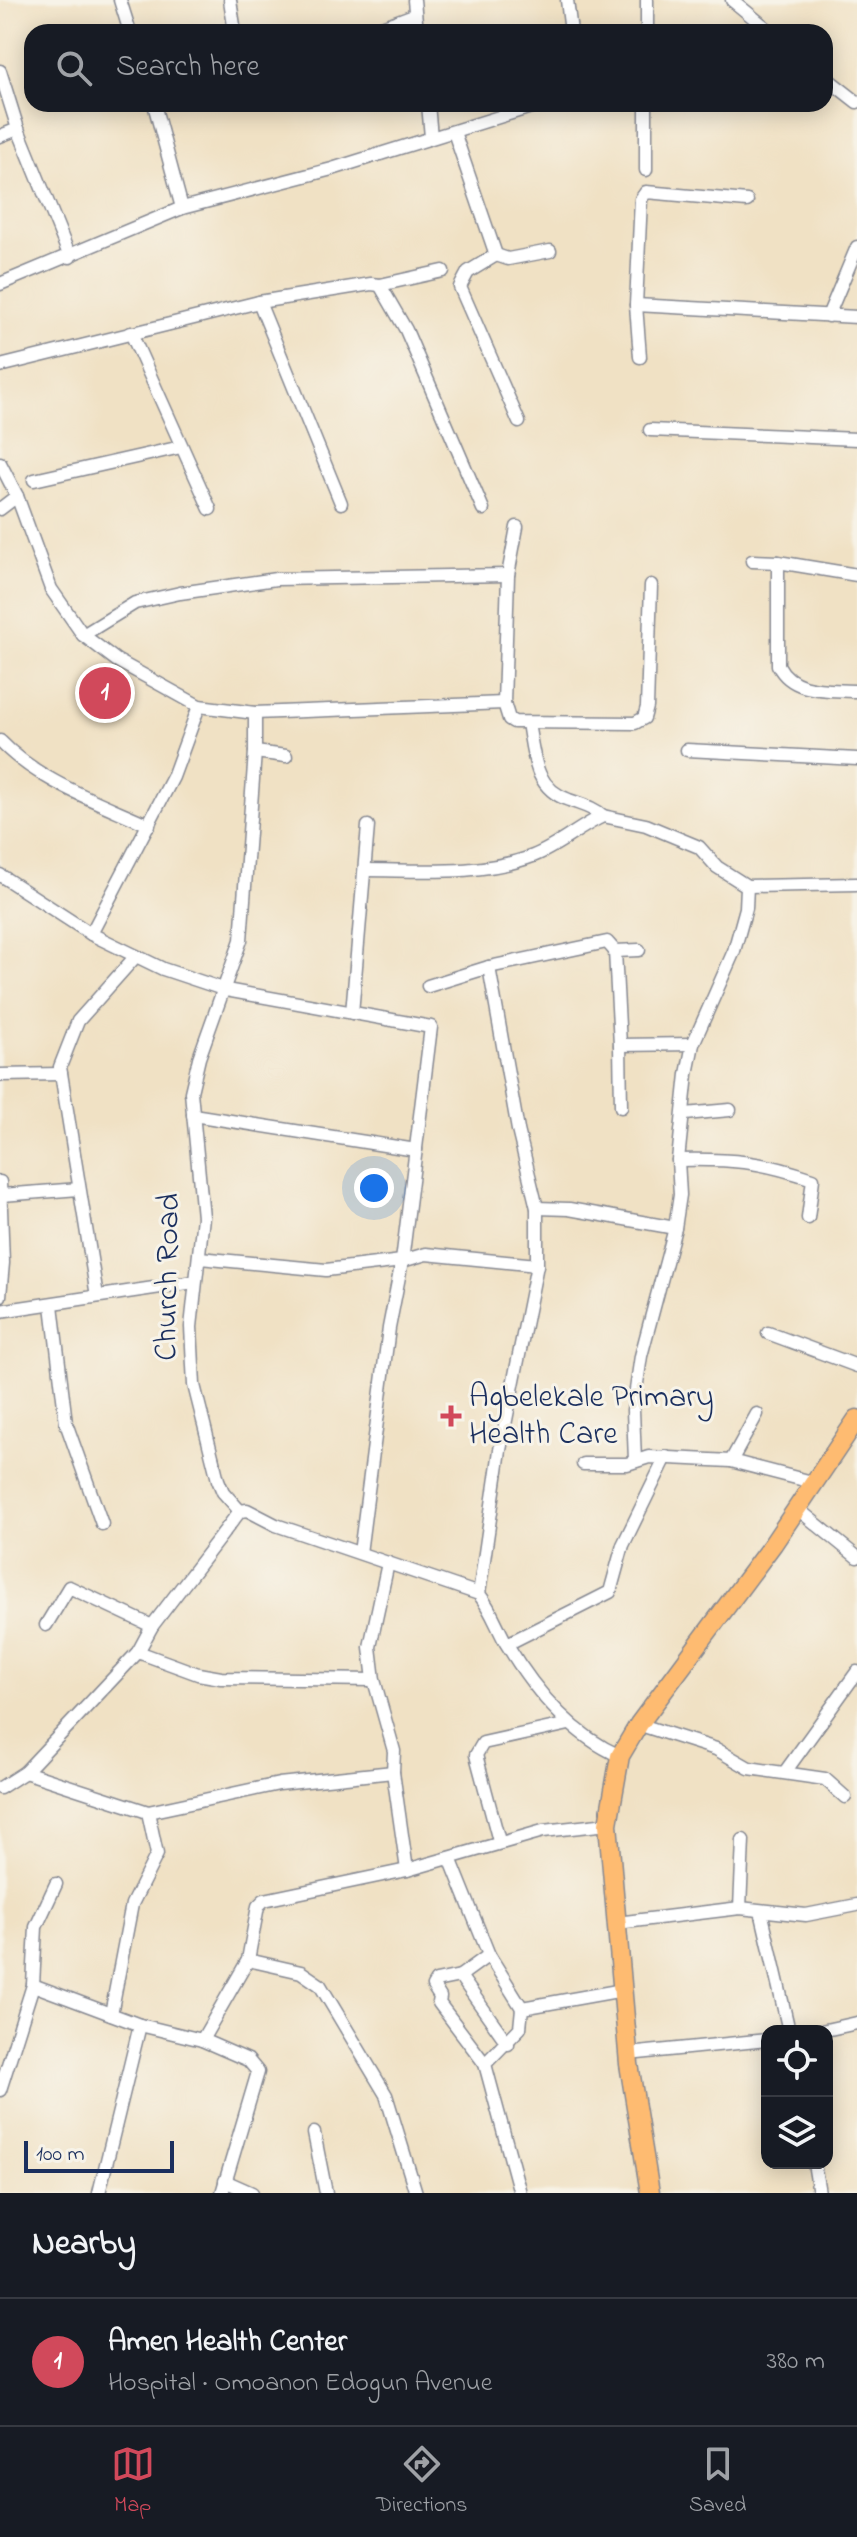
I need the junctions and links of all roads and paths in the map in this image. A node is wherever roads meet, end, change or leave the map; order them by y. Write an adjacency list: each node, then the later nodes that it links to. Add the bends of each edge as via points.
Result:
1 (120, 0): 8 (street)
2 (230, 0): 9 (street)
3 (414, 0): 7 (street)
4 (567, 0): 12 (street)
5 (647, 0): 13 (street)
6 (732, 0): 14 (street)
7 (414, 15): 10 (street); 11 (street)
8 (128, 24)
9 (234, 24)
10 (390, 24)
11 (416, 24)
12 (570, 24)
13 (647, 24)
14 (761, 24)
15 (0, 71): 22 (street)
16 (833, 83): 17 (street)
17 (857, 102)
18 (156, 112): 28 (street)
19 (429, 112): 25 (street)
20 (516, 112): 23 (street)
21 (646, 112): 26 (street)
22 (18, 129): 24 (street); 32 (street)
23 (454, 132): 25 (street); 31 (street)
24 (0, 136)
25 (431, 137): 28 (street)
26 (646, 170)
27 (747, 201): 37 (street, via 646,192 641,199)
28 (182, 208): 32 (street)
29 (857, 247): 38 (street)
30 (550, 251): 31 (street, via 508,259)
31 (496, 255): 43 (street, via 468,272 460,287)
32 (70, 257): 34 (street)
33 (443, 271): 35 (street)
34 (0, 284)
35 (380, 285): 36 (street); 53 (street, via 406,330)
36 (259, 302): 40 (street); 50 (street)
37 (636, 305): 38 (street); 41 (street)
38 (828, 316): 39 (street)
39 (857, 317)
40 (131, 333): 42 (street); 46 (street)
41 (640, 357)
42 (0, 366)
43 (519, 422)
44 (650, 430): 45 (street)
45 (857, 439)
46 (181, 447): 48 (street); 52 (street)
47 (0, 463): 49 (street)
48 (34, 480)
49 (17, 496): 51 (street); 60 (street, via 51,589)
50 (341, 503)
51 (0, 509)
52 (210, 509)
53 (483, 509)
54 (517, 527): 57 (street)
55 (752, 561): 56 (street)
56 (778, 562): 58 (street); 61 (street, via 778,665 785,678 801,687)
57 (508, 575): 60 (street, via 276,579 135,603); 62 (street)
58 (857, 575)
59 (651, 585): 65 (street, via 644,718 635,723)
60 (83, 635): 63 (street, via 116,660)
61 (857, 691)
62 (504, 703): 64 (street); 65 (street, via 509,719)
63 (199, 706): 64 (street); 72 (street)
64 (255, 713): 68 (street, Church Road)
65 (528, 723): 71 (street, via 544,785)
66 (0, 741): 72 (street, via 63,786)
67 (687, 750): 70 (street)
68 (255, 752): 69 (street); 84 (street, Church Road, via 241,940)
69 (286, 756)
70 (857, 759)
71 (603, 816): 74 (street, via 533,856 513,861 459,869); 77 (street, via 646,825 699,847 717,867)
72 (149, 825): 78 (street)
73 (368, 826): 74 (street)
74 (365, 870): 85 (street)
75 (0, 875): 78 (street)
76 (857, 884): 77 (street)
77 (747, 886): 86 (street, via 734,951)
78 (91, 934): 81 (street)
79 (639, 950): 80 (street)
80 (615, 951): 82 (street, via 607,942); 87 (street)
81 (136, 956): 84 (street); 88 (street, via 78,1021 64,1051)
82 (489, 967): 83 (street); 98 (street)
83 (428, 986)
84 (226, 990): 85 (street); 93 (street, Church Road, via 193,1078)
85 (352, 1013): 94 (street, via 431,1027)
86 (693, 1044): 87 (street); 92 (street)
87 (620, 1045): 90 (street)
88 (61, 1074): 89 (street); 97 (street)
89 (0, 1075)
90 (621, 1107)
91 (730, 1110): 92 (street)
92 (685, 1114): 95 (street)
93 (193, 1115): 94 (street); 101 (street, Church Road, via 203,1217)
94 (416, 1150): 102 (street)
95 (678, 1160): 99 (street, via 739,1159 813,1179); 100 (street)
96 (1, 1188): 97 (street); 105 (street)
97 (79, 1189): 106 (street)
98 (537, 1208): 100 (street); 103 (street)
99 (808, 1218)
100 (675, 1228): 115 (street, via 641,1356 633,1410)
101 (200, 1258): 102 (street, via 326,1270); 104 (street, Church Road)
102 (402, 1261): 103 (street, via 426,1254); 122 (street)
103 (537, 1265): 125 (street, via 500,1450)
104 (194, 1282): 106 (street); 119 (street, Church Road, via 191,1339 198,1409 218,1480)
105 (0, 1296)
106 (97, 1296): 107 (street)
107 (52, 1305): 108 (street); 121 (street, via 66,1423)
108 (0, 1311)
109 (768, 1333): 110 (street)
110 (857, 1366)
111 (757, 1414): 116 (street)
112 (857, 1419): 118 (main road)
113 (857, 1438): 120 (main road)
114 (666, 1457): 115 (street); 116 (street); 128 (street, via 623,1545 610,1592)
115 (635, 1461): 117 (street)
116 (731, 1461): 118 (street)
117 (583, 1464)
118 (812, 1482): 134 (main road)
119 (240, 1511): 122 (street); 127 (street)
120 (804, 1514): 123 (street); 133 (main road)
121 (102, 1524)
122 (360, 1553): 124 (street)
123 (857, 1557)
124 (388, 1563): 125 (street); 131 (street, via 371,1633)
125 (479, 1594): 128 (street)
126 (46, 1625): 127 (street, via 69,1587)
127 (152, 1626): 129 (street)
128 (507, 1644): 132 (street)
129 (138, 1652): 131 (street, via 221,1678); 135 (street)
130 (857, 1672): 137 (street)
131 (374, 1680): 136 (street, via 394,1751)
132 (569, 1724): 134 (street); 143 (street, via 478,1748)
133 (647, 1727): 137 (street, via 716,1749 749,1768); 150 (main road, via 629,1761 618,1813)
134 (620, 1756): 141 (main road)
135 (25, 1772): 138 (street); 140 (street)
136 (393, 1772): 140 (street, via 279,1784); 145 (street)
137 (785, 1772): 139 (street, via 825,1779)
138 (0, 1788)
139 (845, 1797)
140 (148, 1812): 157 (street, via 157,1854 132,1904)
141 (608, 1824): 143 (street); 155 (main road)
142 (743, 1840): 148 (street)
143 (499, 1841): 144 (street)
144 (450, 1858): 145 (street); 151 (street)
145 (407, 1870): 152 (street, via 264,1900 258,1906)
146 (56, 1884): 154 (street, via 36,1927)
147 (857, 1905): 149 (street, via 806,1915)
148 (740, 1908): 149 (street); 150 (street)
149 (761, 1911): 160 (street)
150 (625, 1922): 165 (main road)
151 (489, 1955): 153 (street); 156 (street)
152 (248, 1960): 162 (street); 174 (street, via 301,1972 320,1985 386,2095)
153 (460, 1976): 164 (street); 166 (street, via 433,1986 439,2003)
154 (33, 1985): 157 (street); 167 (street)
155 (623, 1990): 156 (street); 176 (main road, via 636,2119)
156 (522, 2008): 164 (street, via 523,2020)
157 (111, 2014): 159 (street)
158 (857, 2023): 161 (street)
159 (140, 2025): 162 (street); 171 (street)
160 (788, 2025)
161 (833, 2028)
162 (202, 2040): 170 (street, via 248,2060 258,2072)
163 (761, 2041): 165 (street)
164 (508, 2044): 166 (street)
165 (638, 2053): 177 (main road, via 648,2140)
166 (485, 2064): 175 (street)
167 (0, 2090)
168 (314, 2133): 173 (street)
169 (815, 2169): 178 (street)
170 (224, 2187): 172 (street)
171 (99, 2193)
172 (252, 2193)
173 (326, 2193)
174 (416, 2193)
175 (520, 2193)
176 (650, 2193)
177 (661, 2193)
178 (819, 2193)

